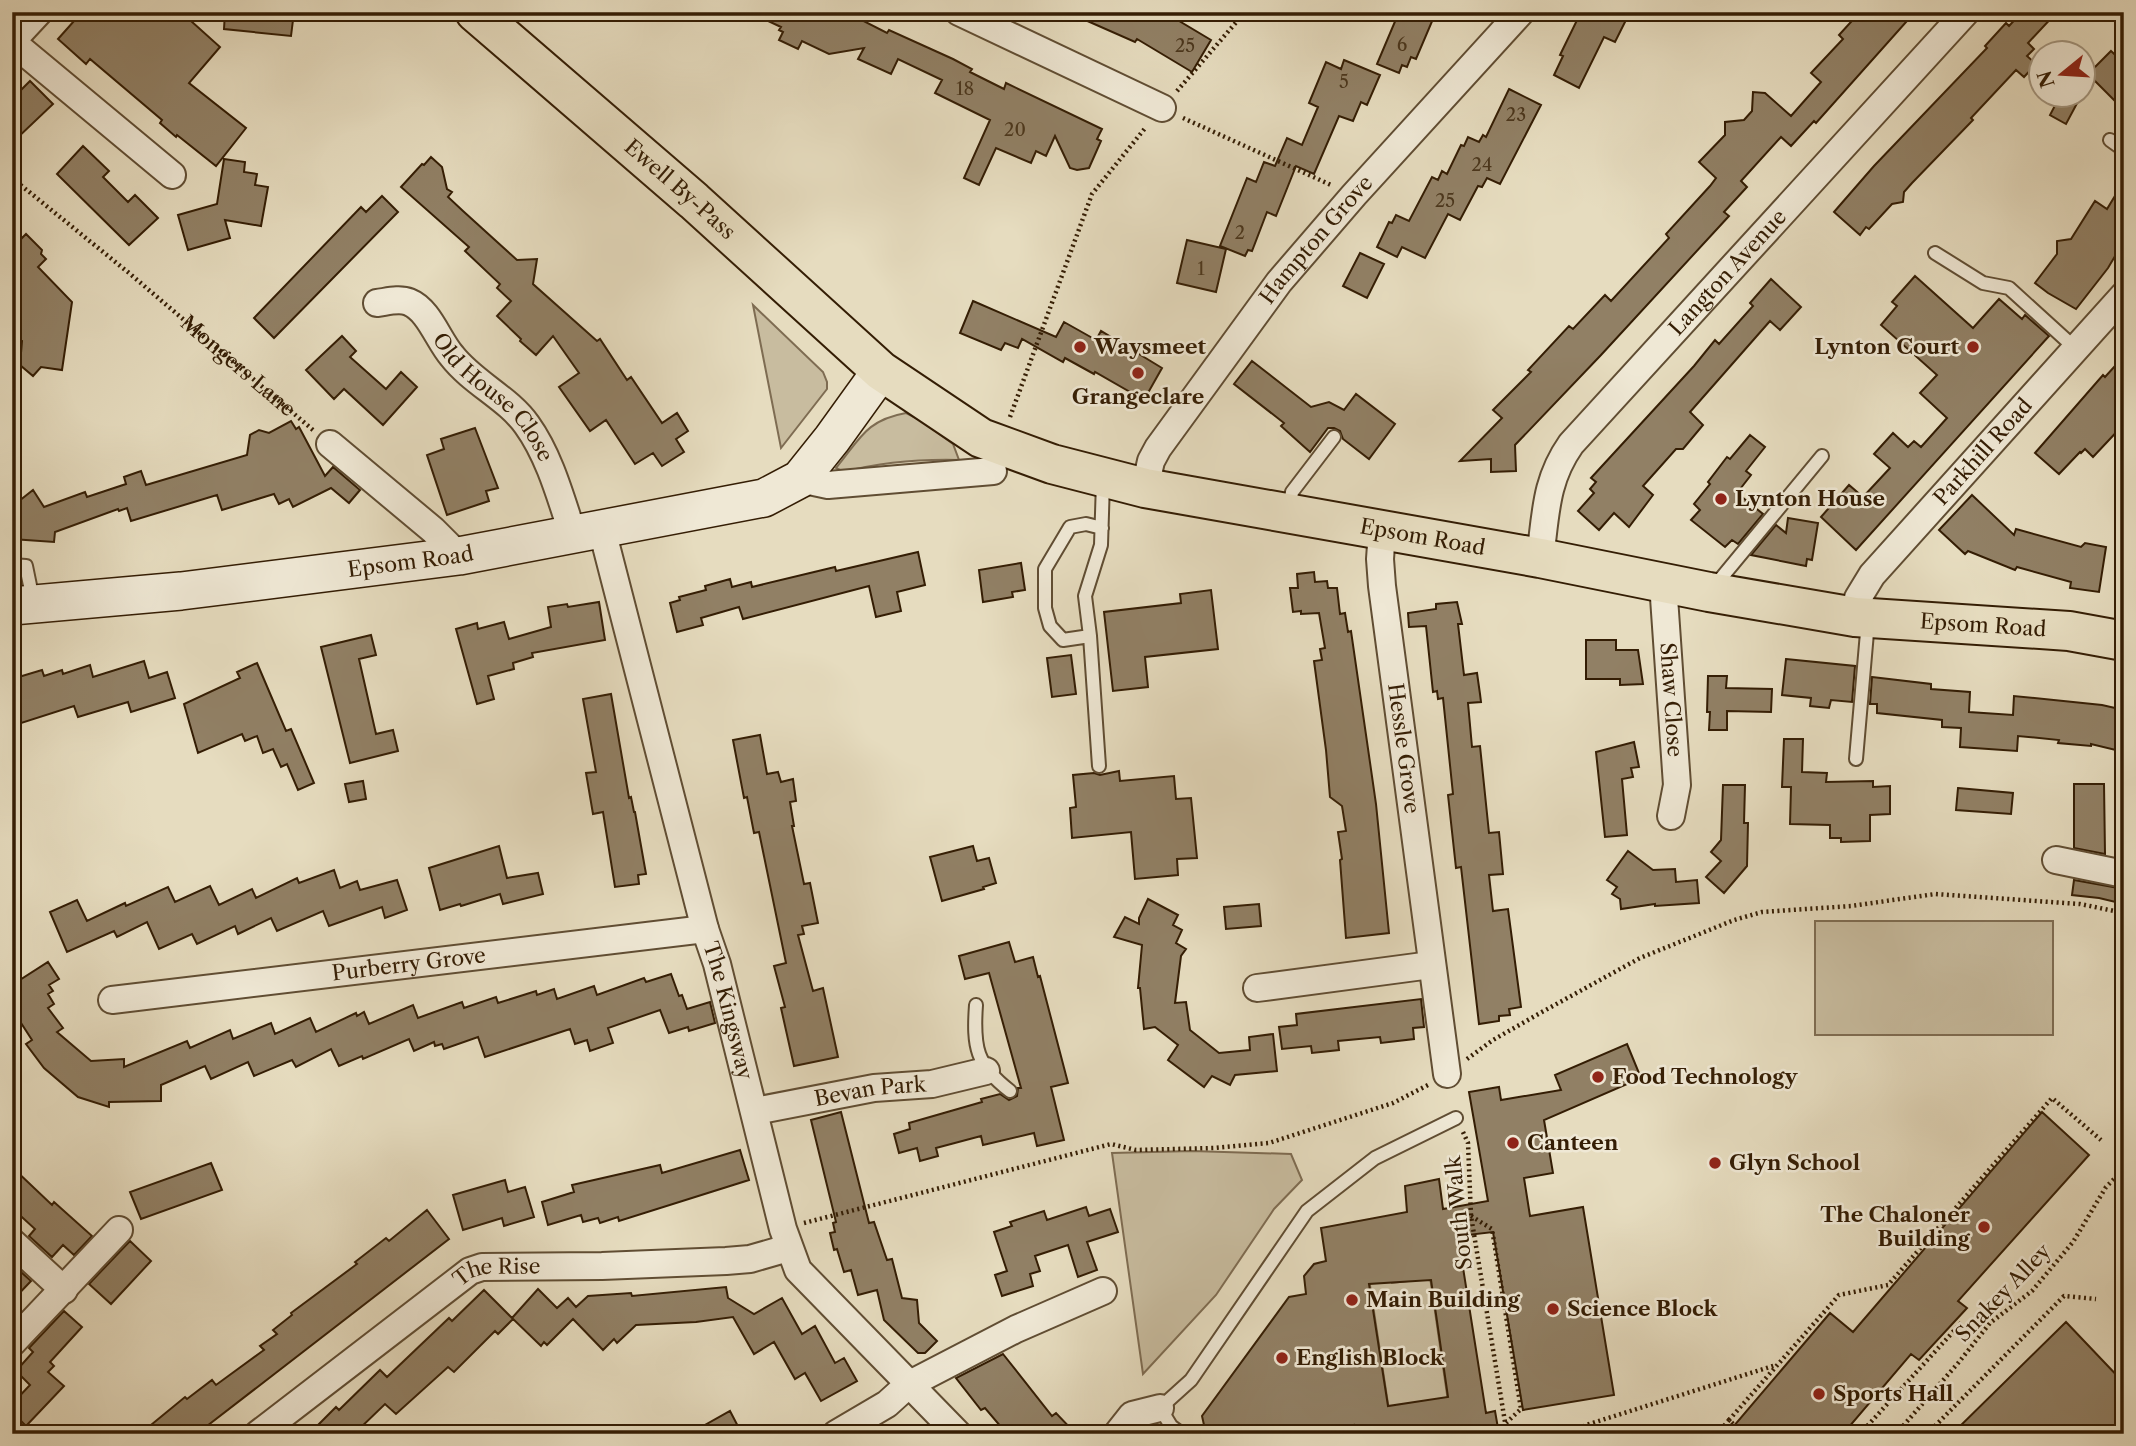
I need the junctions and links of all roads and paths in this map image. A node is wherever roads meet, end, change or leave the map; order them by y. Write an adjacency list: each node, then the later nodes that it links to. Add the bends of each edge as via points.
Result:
1 (39, 12): 7 (street)
2 (475, 12): 18 (highway, Ewell By-Pass)
3 (959, 12): 8 (street)
4 (1245, 12): 8 (path)
5 (1521, 12): 13 (street, Hampton Grove)
6 (1966, 12): 31 (street, Langton Avenue, via 1571,444 1550,482)
7 (12, 41): 11 (street, via 141,165)
8 (1162, 108): 13 (path); 22 (path, via 1092,194)
9 (2110, 140): 10 (lane)
10 (2124, 150)
11 (172, 175)
12 (12, 178): 20 (path, Mongers Lane)
13 (1354, 195): 25 (street, Hampton Grove, via 1279,282 1158,448)
14 (1935, 253): 17 (lane, via 1983,283 2009,288)
15 (2124, 295): 17 (street, Parkhill Road)
16 (377, 303): 29 (street, Old House Close, via 407,301 420,309 457,363 512,408 527,425)
17 (2076, 348): 36 (street, Parkhill Road, via 1872,575 1858,598)
18 (881, 371): 22 (highway, Epsom Road, via 981,438); 24 (street, Epsom Road)
19 (1334, 437): 26 (lane, via 1292,492)
20 (330, 444): 30 (street)
21 (1822, 456): 34 (lane)
22 (997, 458): 23 (highway, Epsom Road, via 1052,464); 24 (street, Epsom Road, via 828,485)
23 (1104, 478): 25 (highway, Epsom Road); 27 (lane)
24 (800, 479): 29 (street, Epsom Road, via 764,498)
25 (1145, 488): 26 (highway, Epsom Road)
26 (1288, 514): 28 (highway, Epsom Road)
27 (1101, 528): 37 (lane, via 1101,545 1085,596); 37 (lane, via 1086,524 1070,527 1045,569 1050,626 1063,640)
28 (1382, 531): 31 (highway, Epsom Road); 45 (street, Hessle Grove, via 1382,586)
29 (588, 532): 30 (street, Epsom Road); 44 (street, The Kingsway)
30 (459, 556): 35 (street, Epsom Road, via 181,591)
31 (1540, 558): 33 (highway, Epsom Road)
32 (12, 565): 35 (lane, via 26,566)
33 (1663, 583): 34 (highway, Epsom Road); 41 (street, Shaw Close, via 1677,785)
34 (1709, 593): 36 (highway, Epsom Road)
35 (23, 605)
36 (1862, 617): 38 (highway, Epsom Road, via 2069,631); 39 (lane)
37 (1090, 636): 40 (lane)
38 (2124, 641)
39 (1856, 760)
40 (1099, 766)
41 (1671, 816)
42 (2056, 860): 43 (street)
43 (2124, 874)
44 (705, 929): 47 (street, Purberry Grove); 52 (street, The Kingsway)
45 (1431, 965): 46 (street); 50 (street, Hessle Grove)
46 (1257, 988)
47 (112, 1000)
48 (975, 1005): 49 (lane, via 975,1039)
49 (986, 1071): 51 (lane); 52 (street, Bevan Park, via 932,1084 874,1088)
50 (1447, 1074)
51 (1010, 1091)
52 (755, 1111): 59 (street, The Kingsway)
53 (1456, 1118): 56 (path, South Walk, via 1468,1143); 67 (lane, via 1375,1158 1307,1211 1191,1380)
54 (2101, 1140): 65 (path, via 2052,1098 1888,1285 1839,1295)
55 (2124, 1169): 80 (path, Snakey Alley, via 2106,1187 2073,1242 2032,1291 1990,1323)
56 (1471, 1216): 69 (path, South Walk); 69 (path, via 1492,1229 1521,1409)
57 (120, 1230): 60 (street)
58 (12, 1242): 60 (street)
59 (789, 1248): 66 (street, The Kingsway, via 798,1270); 70 (street, The Rise, via 726,1261 482,1267 470,1271)
60 (64, 1290): 64 (street)
61 (1103, 1291): 66 (street, via 1016,1329)
62 (2096, 1299): 81 (path, via 2064,1296)
63 (1962, 1322): 79 (path)
64 (12, 1343)
65 (1779, 1364): 68 (path); 76 (path)
66 (908, 1385): 71 (street, via 878,1410); 72 (street, The Kingsway)
67 (1160, 1408): 73 (street, via 1132,1415); 74 (lane)
68 (1729, 1420): 77 (path); 78 (path)
69 (1505, 1423): 75 (path, South Walk)
70 (258, 1434)
71 (836, 1434)
72 (958, 1434)
73 (1117, 1434)
74 (1182, 1434)
75 (1507, 1434)
76 (1568, 1434)
77 (1717, 1434)
78 (1744, 1434)
79 (1860, 1434)
80 (1896, 1434)
81 (1927, 1434)

